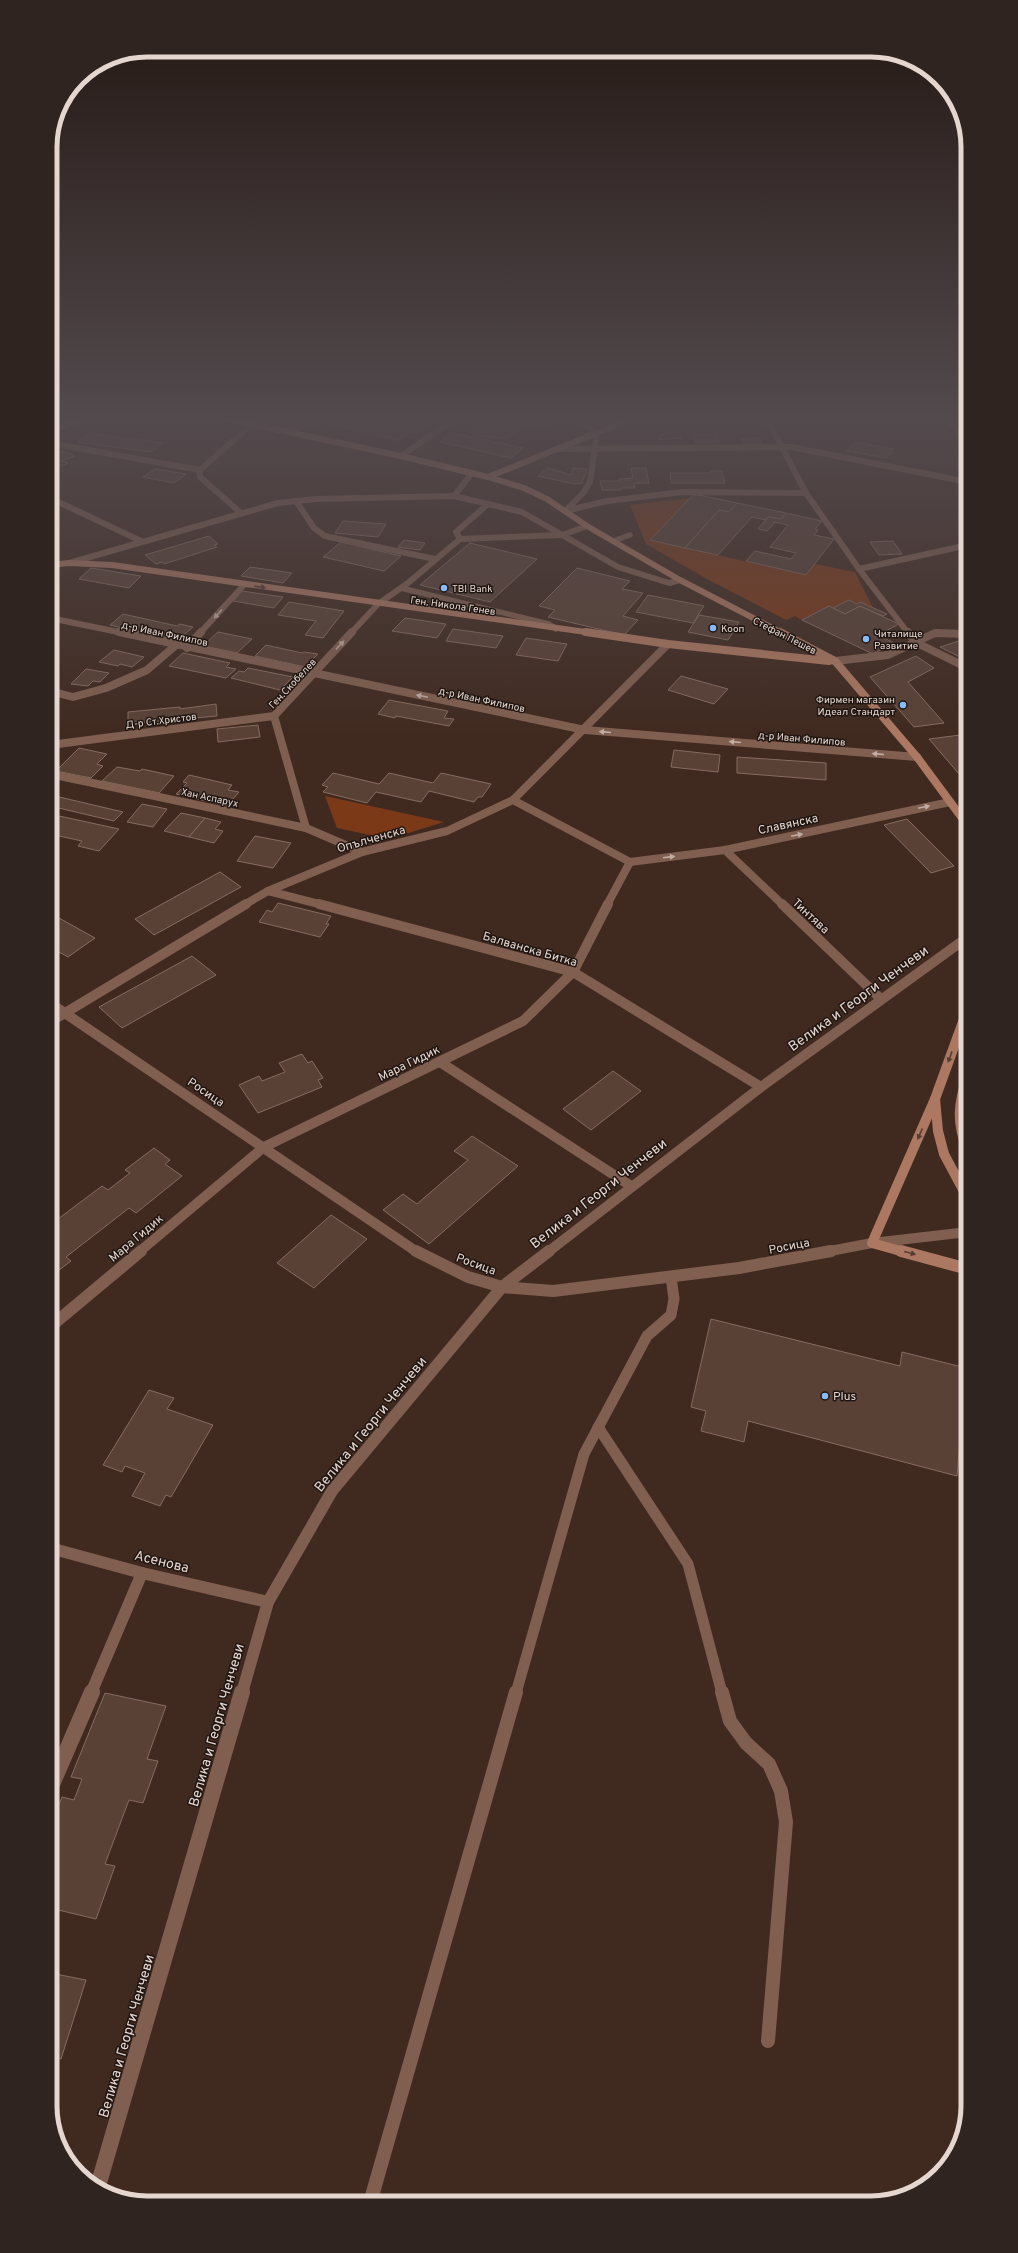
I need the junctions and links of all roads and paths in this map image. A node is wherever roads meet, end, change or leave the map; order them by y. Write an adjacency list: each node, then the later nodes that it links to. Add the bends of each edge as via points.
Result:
1 (105, 524): 12 (street)
2 (201, 524): 12 (street)
3 (311, 524): 15 (street, via 325,536)
4 (465, 524): 11 (street, via 456,532)
5 (543, 524): 9 (street)
6 (584, 524): 8 (street, Стефан Пешев)
7 (828, 524): 18 (street)
8 (587, 526): 9 (street); 13 (street, Стефан Пешев)
9 (562, 535): 11 (street); 19 (street, via 618,567 669,583)
10 (630, 535): 13 (lane)
11 (460, 539): 15 (street, Ген.Скобелев)
12 (141, 541): 16 (street)
13 (613, 541): 19 (street, Стефан Пешев)
14 (961, 547): 18 (street)
15 (435, 559): 21 (street, Ген.Скобелев)
16 (69, 563): 17 (street, Ген. Никола Генев); 20 (street, Ген. Никола Генев, via 112,565)
17 (57, 564)
18 (859, 569): 26 (street)
19 (680, 580): 30 (street, Стефан Пешев)
20 (244, 585): 22 (street, Ген. Никола Генев, one-way to 22); 29 (street, one-way to 29)
21 (401, 588): 22 (street, Ген.Скобелев); 24 (lane, via 549,624)
22 (378, 604): 24 (street, Ген. Никола Генев); 32 (street, Ген.Скобелев, one-way to 22)
23 (58, 619): 28 (street, д-р Иван Филипов)
24 (556, 629): 27 (street, Ген. Никола Генев)
25 (961, 634): 26 (street, via 935,633)
26 (915, 642): 30 (street, via 888,655); 31 (street)
27 (668, 644): 30 (street, Ген. Никола Генев); 35 (street, Опълченска)
28 (176, 645): 29 (street, д-р Иван Филипов); 33 (street, via 147,670 134,676 89,694 73,697)
29 (187, 648): 32 (street, д-р Иван Филипов)
30 (835, 661): 37 (street, Стефан Пешев)
31 (961, 665)
32 (314, 674): 34 (street, Ген.Скобелев); 35 (street, д-р Иван Филипов, one-way to 32)
33 (57, 693)
34 (274, 716): 36 (street, Д-р Ст.Христов); 42 (street, Ген.Скобелев)
35 (585, 730): 37 (street, д-р Иван Филипов, one-way to 35); 39 (street, Опълченска)
36 (57, 744)
37 (917, 757): 40 (street, Стефан Пешев)
38 (57, 775): 42 (street, Хан Аспарух)
39 (513, 800): 44 (street, Опълченска, via 447,831); 45 (street)
40 (950, 802): 41 (street, Стефан Пешев); 43 (street, Славянска, one-way to 40)
41 (961, 817)
42 (306, 828): 44 (street, Хан Аспарух)
43 (725, 850): 45 (street, Славянска, one-way to 43); 49 (street, Тинтява)
44 (362, 852): 46 (street, Опълченска)
45 (630, 862): 48 (street, Мара Гидик)
46 (268, 891): 48 (street, Балванска Битка); 51 (street, Опълченска)
47 (961, 942): 49 (street, Велика и Георги Ченчеви)
48 (573, 972): 54 (street, Мара Гидик, via 523,1022); 55 (street, Балванска Битка)
49 (881, 998): 55 (street, Велика и Георги Ченчеви)
50 (57, 1008): 51 (street, Росица)
51 (67, 1014): 52 (street, Опълченска); 59 (street, Росица)
52 (57, 1019)
53 (961, 1027): 57 (street, one-way to 57)
54 (440, 1062): 59 (street, Мара Гидик); 60 (street)
55 (761, 1087): 60 (street, Велика и Георги Ченчеви)
56 (961, 1095): 58 (street, via 958,1121)
57 (935, 1098): 61 (street, via 938,1131 944,1154); 63 (street, one-way to 63)
58 (961, 1130)
59 (264, 1147): 66 (street, Росица, via 425,1257 468,1276); 67 (street, Мара Гидик)
60 (631, 1186): 66 (street, Велика и Георги Ченчеви)
61 (961, 1186)
62 (961, 1233): 63 (street, Росица)
63 (872, 1243): 64 (street, one-way to 64); 65 (street, Росица, via 740,1268)
64 (961, 1267)
65 (671, 1276): 66 (street, Росица, via 553,1291); 68 (lane, via 674,1299 671,1315 647,1336)
66 (502, 1287): 71 (street, Велика и Георги Ченчеви, via 332,1491)
67 (57, 1321)
68 (598, 1427): 73 (lane, via 688,1564 730,1721 746,1743 769,1764 781,1791 786,1822); 75 (lane, via 584,1454)
69 (57, 1550): 70 (street, Асенова)
70 (142, 1574): 71 (street, Асенова); 72 (street)
71 (268, 1602): 74 (street, Велика и Георги Ченчеви)
72 (57, 1773)
73 (768, 2041)
74 (99, 2182)
75 (372, 2196)

